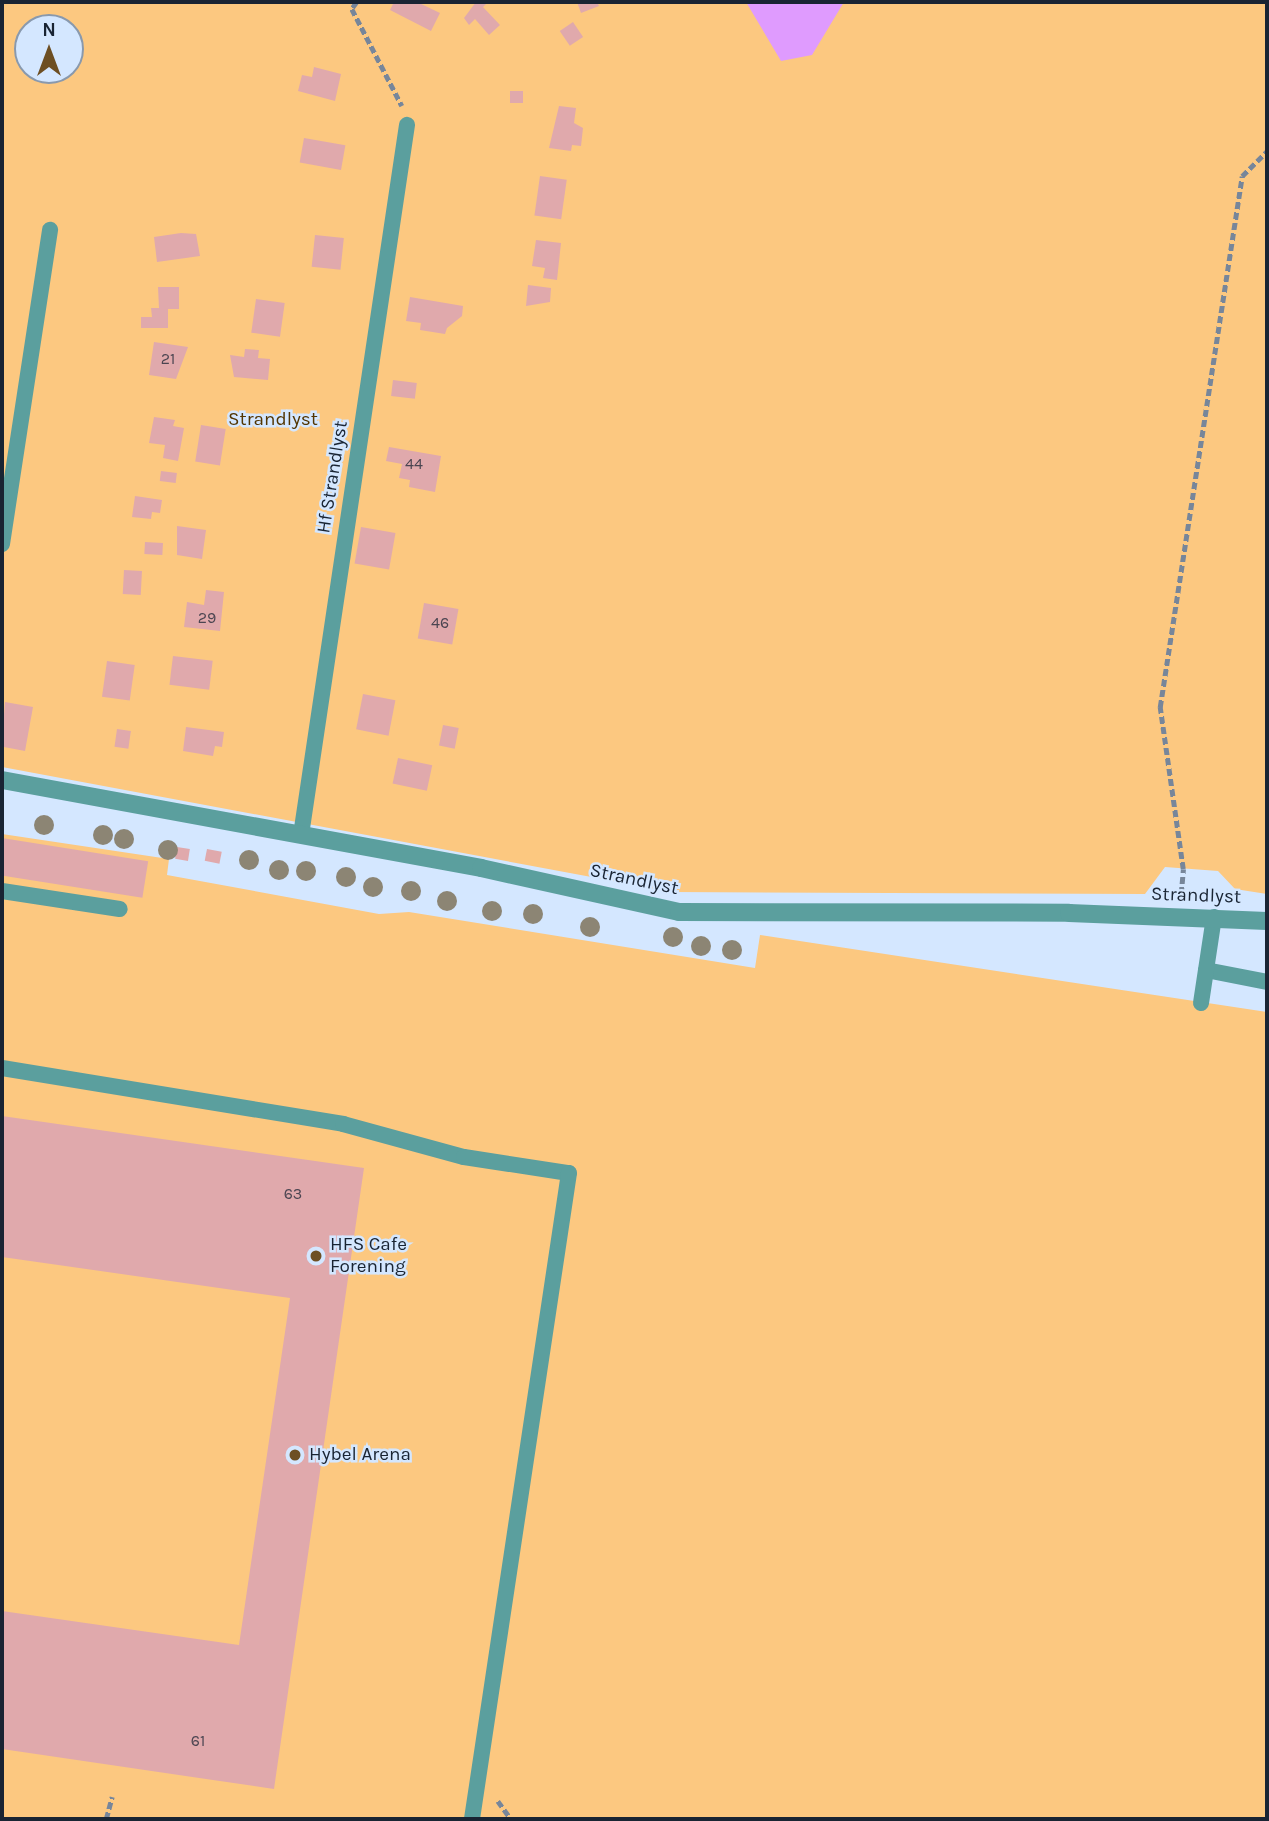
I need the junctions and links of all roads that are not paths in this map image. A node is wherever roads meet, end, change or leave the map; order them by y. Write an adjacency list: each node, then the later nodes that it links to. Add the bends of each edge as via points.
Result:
1 (407, 125): 5 (lane, Hf Strandlyst)
2 (50, 230): 3 (lane)
3 (2, 544)
4 (2, 780): 5 (street, Strandlyst)
5 (301, 835): 8 (street, Strandlyst, via 481,868 679,912)
6 (2, 891): 7 (lane)
7 (120, 909)
8 (1214, 917): 9 (street, Strandlyst); 10 (lane)
9 (1267, 920)
10 (1206, 970): 11 (lane); 12 (lane)
11 (1267, 982)
12 (1201, 1003)
13 (2, 1068): 14 (lane, via 343,1124 464,1157 569,1173)
14 (472, 1819)

